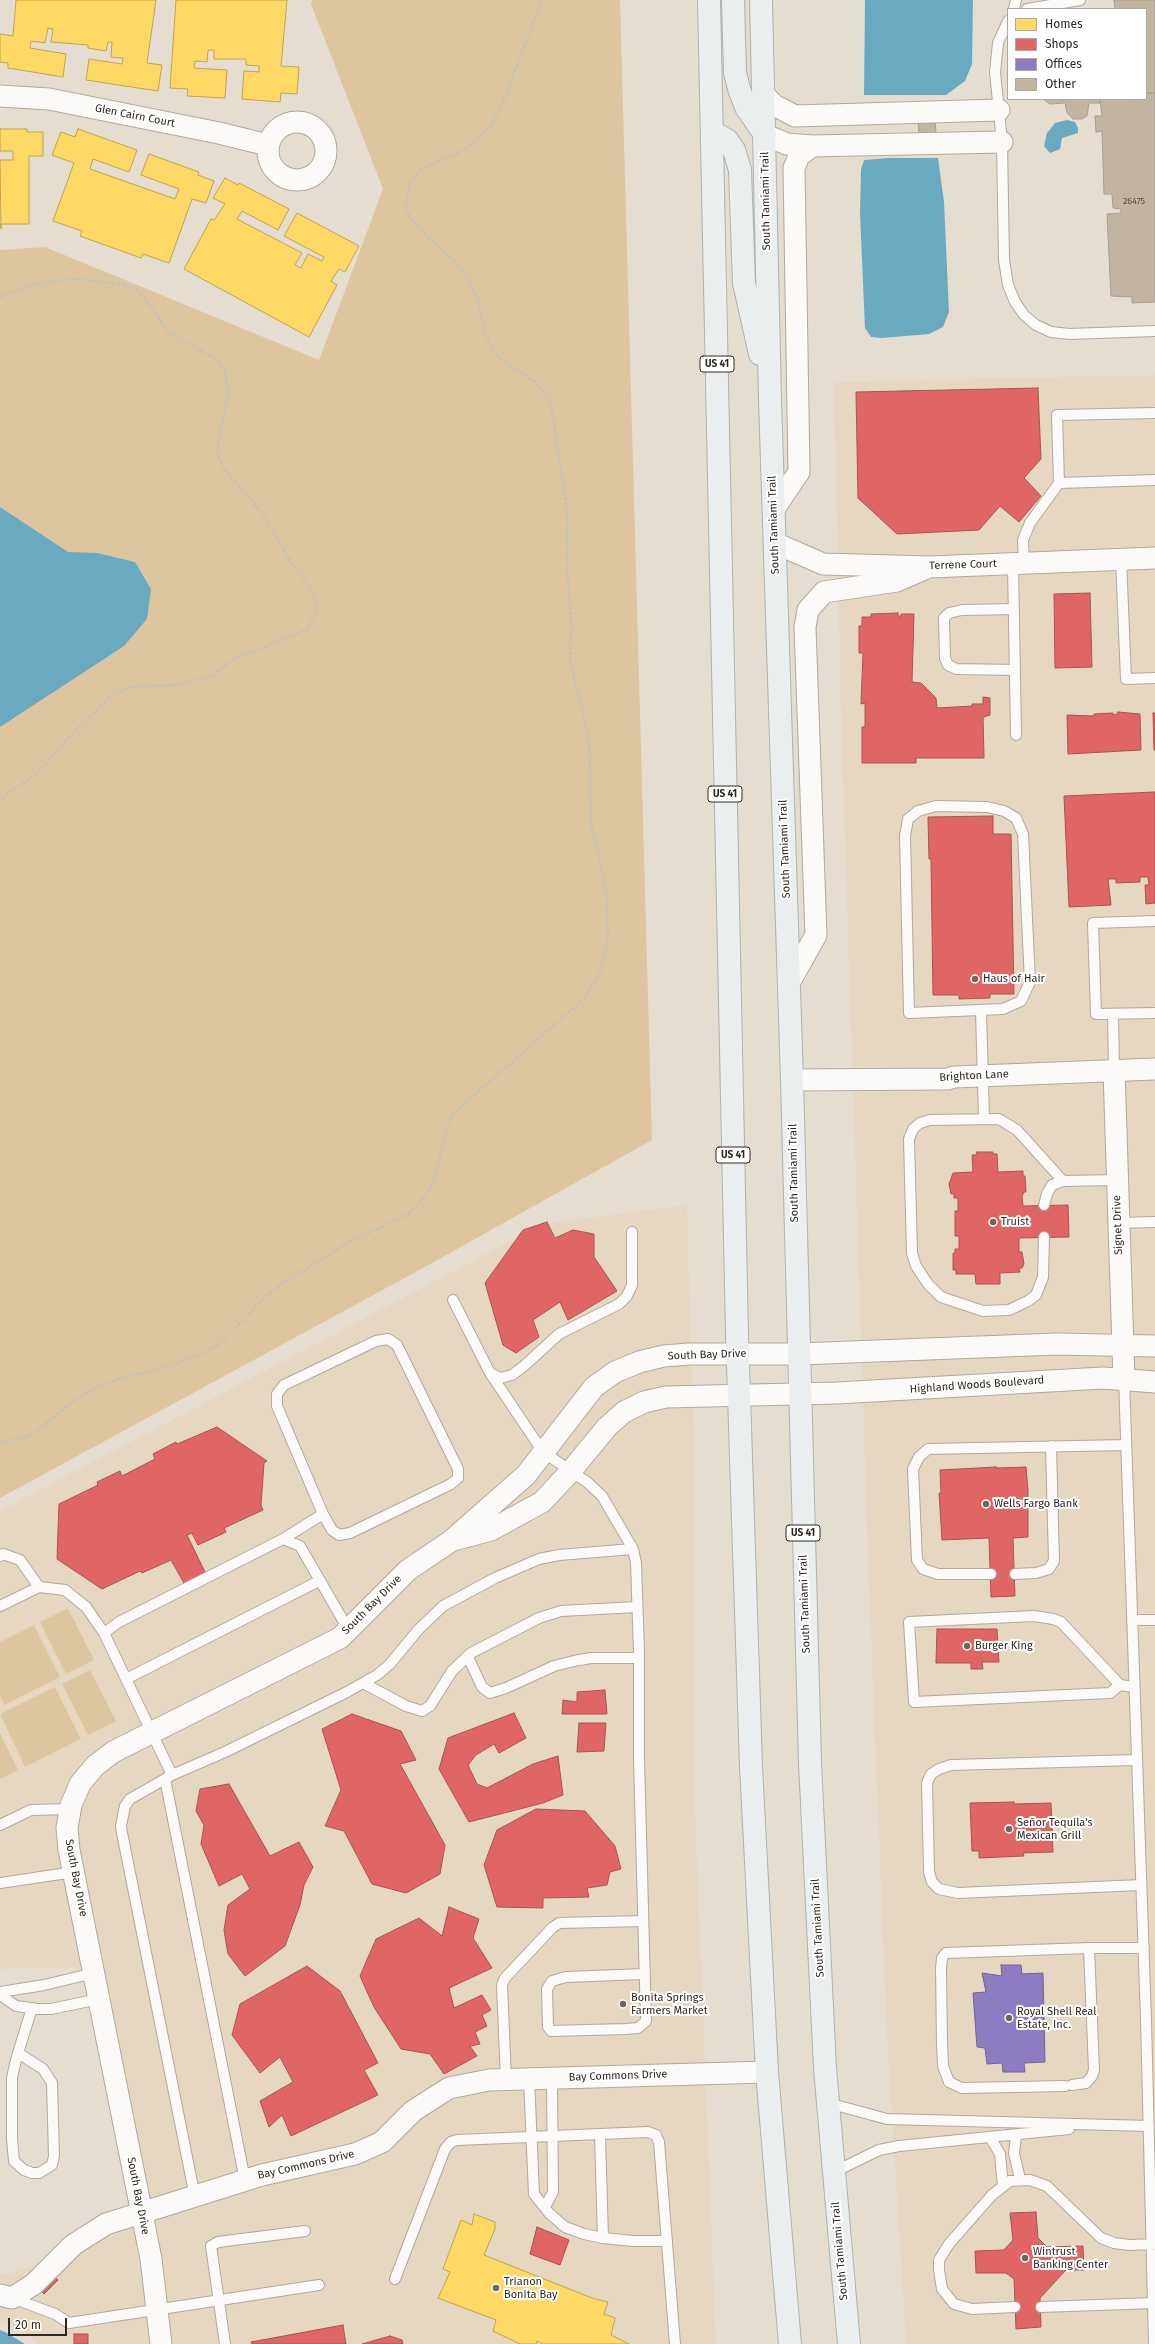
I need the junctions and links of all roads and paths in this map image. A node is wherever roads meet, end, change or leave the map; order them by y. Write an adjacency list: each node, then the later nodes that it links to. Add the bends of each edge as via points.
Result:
1 (542, 0): 60 (path, via 501,107 489,128 466,149 420,170 410,183 406,202 411,219 457,263 469,279 493,351 510,367 537,383 548,398 552,410 567,510 570,661 589,740 591,824 607,894 608,940 601,970 585,998 454,1113 445,1132 436,1174 429,1190 408,1214 346,1244 281,1284 227,1337 212,1348 177,1364 99,1386 73,1401 32,1434)
2 (709, 0): 11 (main road, US 41)
3 (734, 0): 12 (main road, via 736,72 739,89 746,107)
4 (761, 0): 8 (main road, South Tamiami Trail / US 41)
5 (1080, 0): 6 (lane)
6 (1033, 8)
7 (1007, 23): 10 (lane, via 998,42 996,56)
8 (764, 95): 10 (street, via 774,105 795,116); 12 (main road, South Tamiami Trail / US 41)
9 (0, 96): 14 (street, Glen Cairn Court, via 49,99)
10 (999, 110): 13 (lane)
11 (712, 132): 18 (main road, via 727,140 734,150 740,170 744,283); 53 (main road, US 41)
12 (765, 135): 15 (street, via 787,144); 18 (main road, South Tamiami Trail / US 41)
13 (1002, 142): 15 (street); 17 (lane, via 1004,260 1008,285 1024,315 1036,325 1051,332 1069,334)
14 (268, 145)
15 (812, 146): 22 (street, via 799,156 794,168 798,472)
16 (0, 296): 32 (path, via 52,281 78,279 126,285 146,300 168,333 218,360 225,370 228,393 218,444 222,466 265,517 316,600 316,610 308,629 234,659 210,676 174,685 131,687 114,694 67,739 42,769)
17 (1155, 331)
18 (770, 400): 22 (main road, South Tamiami Trail / US 41)
19 (1155, 413): 21 (lane, via 1058,415)
20 (1155, 480): 21 (lane)
21 (1059, 483): 26 (lane, via 1030,523)
22 (774, 508): 23 (main road, South Tamiami Trail / US 41)
23 (775, 543): 27 (street, Terrene Court, via 823,564); 34 (main road, South Tamiami Trail / US 41)
24 (1155, 558): 25 (street, Terrene Court)
25 (1121, 560): 26 (street, Terrene Court); 30 (lane, via 1126,679)
26 (1018, 563): 27 (street, Terrene Court); 28 (lane)
27 (929, 567): 34 (street, via 897,581 824,592 808,610 805,627 816,935)
28 (1014, 610): 29 (lane); 29 (lane, via 962,610 949,613 944,618 944,638 945,658 948,665 956,669)
29 (1015, 670): 31 (lane)
30 (1155, 678)
31 (1016, 735)
32 (0, 800)
33 (1155, 922): 37 (lane, via 1094,923 1096,1014)
34 (789, 984): 41 (main road, South Tamiami Trail / US 41)
35 (981, 1011): 35 (lane, via 909,1013 905,836 908,819 918,811 936,806 998,810 1016,818 1023,834 1030,982 1021,1001 1003,1008); 40 (lane)
36 (1155, 1013): 37 (lane)
37 (1113, 1014): 39 (lane)
38 (1155, 1069): 39 (street, Brighton Lane)
39 (1114, 1070): 40 (street, Brighton Lane); 43 (street, Signet Drive)
40 (982, 1075): 41 (street, Brighton Lane, via 948,1079); 42 (lane)
41 (792, 1080): 54 (main road, South Tamiami Trail / US 41)
42 (984, 1119): 44 (lane, via 999,1119 1017,1130); 49 (lane, via 930,1120 920,1123 913,1129 909,1139 912,1253 916,1266 941,1297 982,1311 1009,1310 1028,1301 1040,1288 1043,1277)
43 (1117, 1180): 44 (lane); 47 (street, Signet Drive)
44 (1064, 1181): 45 (lane, via 1052,1184)
45 (1044, 1205)
46 (1155, 1222): 47 (lane)
47 (1117, 1223): 51 (street, Signet Drive)
48 (632, 1232): 55 (lane, via 632,1285 627,1296 619,1304 559,1334 512,1375 500,1378)
49 (1044, 1237)
50 (453, 1300): 55 (lane)
51 (1122, 1344): 52 (street); 54 (street, via 1057,1344); 56 (street, Signet Drive)
52 (1155, 1346)
53 (738, 1354): 54 (street, South Bay Drive); 59 (main road, US 41); 63 (street, South Bay Drive, via 664,1356 639,1362 615,1372 594,1387)
54 (799, 1354): 58 (main road, South Tamiami Trail / US 41)
55 (490, 1373): 63 (lane)
56 (1124, 1379): 57 (street, Highland Woods Boulevard); 58 (street, Highland Woods Boulevard, via 1060,1380); 61 (lane)
57 (1155, 1382)
58 (799, 1395): 59 (street, South Bay Drive); 109 (main road, South Tamiami Trail / US 41, via 810,1762)
59 (740, 1397): 64 (street, South Bay Drive, via 666,1397 644,1402 624,1412 607,1427); 105 (main road, US 41, via 752,1773)
60 (0, 1442)
61 (1126, 1445): 62 (lane); 76 (lane)
62 (1051, 1446): 70 (lane, via 928,1449 919,1457 913,1469 917,1560 923,1569 938,1574); 71 (lane, via 1054,1561 1049,1569 1036,1573)
63 (543, 1452): 64 (lane); 67 (street, South Bay Drive, via 526,1475)
64 (570, 1472): 67 (street, South Bay Drive, via 542,1502 519,1517 491,1530); 68 (lane, via 587,1482 602,1496)
65 (323, 1514): 65 (lane, via 277,1406 277,1394 284,1385 376,1341 388,1339 397,1345 458,1469 458,1478 451,1484 350,1533 339,1535 332,1530); 66 (lane)
66 (283, 1539): 72 (lane, via 300,1546); 79 (lane, via 119,1622)
67 (451, 1541): 78 (street, South Bay Drive, via 408,1570)
68 (633, 1549): 75 (lane, via 636,1563); 83 (lane, via 539,1559 495,1578 443,1606 418,1630 390,1664)
69 (0, 1556): 73 (lane, via 3,1554 20,1560)
70 (991, 1574)
71 (1015, 1574)
72 (319, 1581): 78 (lane); 82 (lane)
73 (39, 1587): 74 (lane); 79 (lane, via 65,1590 86,1606)
74 (0, 1606)
75 (637, 1607): 80 (lane, via 560,1611 538,1618 491,1641); 81 (lane)
76 (1132, 1620): 77 (lane); 85 (lane)
77 (1155, 1620)
78 (348, 1629): 86 (street, South Bay Drive, via 340,1638 320,1649)
79 (104, 1633): 82 (lane)
80 (468, 1657): 81 (lane, via 482,1687 490,1693 554,1666 574,1661 592,1658); 83 (lane, via 452,1671 430,1706 422,1711 406,1706)
81 (639, 1658): 94 (lane)
82 (126, 1680): 86 (lane)
83 (363, 1683): 88 (lane)
84 (1120, 1685): 84 (lane, via 1061,1622 1053,1619 1034,1616 909,1622 914,1702 1110,1693); 85 (lane)
85 (1134, 1687): 87 (lane)
86 (152, 1732): 88 (lane); 89 (street, South Bay Drive, via 113,1752 95,1766 80,1784)
87 (1136, 1760): 93 (lane); 93 (lane, via 951,1765 939,1769 931,1774 927,1783 929,1872 932,1882 939,1889 958,1893)
88 (169, 1777): 119 (lane); 121 (lane, via 130,1799 125,1806 120,1826)
89 (70, 1809): 90 (lane, via 31,1810); 91 (street, South Bay Drive, via 67,1828)
90 (0, 1825)
91 (74, 1872): 92 (lane); 97 (street, South Bay Drive)
92 (0, 1883)
93 (1141, 1885): 96 (lane)
94 (643, 1921): 98 (lane); 108 (lane, via 560,1923 552,1928 505,1978 502,1985)
95 (1089, 1948): 95 (lane, via 946,1953 942,1958 943,2066 944,2075 949,2082 962,2088 1086,2083 1094,2070); 96 (lane)
96 (1144, 1948): 103 (lane)
97 (94, 1972): 99 (lane, via 44,1986); 101 (street, South Bay Drive)
98 (644, 1974): 98 (lane, via 644,2024 638,2028 551,2031 548,2028 547,1988 552,1981 566,1977)
99 (0, 1992)
100 (0, 1995): 102 (lane, via 16,2006)
101 (99, 1999): 102 (lane, via 51,2009); 123 (street, South Bay Drive)
102 (32, 2008): 104 (lane)
103 (1150, 2020): 111 (lane)
104 (18, 2053): 104 (lane, via 12,2089 14,2161 24,2170 39,2173 52,2165 54,2156 52,2083 43,2069)
105 (767, 2072): 106 (street, Bay Commons Drive); 139 (main road, US 41)
106 (552, 2078): 107 (street, Bay Commons Drive); 115 (lane)
107 (530, 2079): 108 (street, Bay Commons Drive); 114 (lane)
108 (506, 2080): 119 (street, Bay Commons Drive, via 489,2080 449,2088 413,2111 382,2142 355,2154)
109 (828, 2104): 110 (lane, via 887,2119); 117 (main road, South Tamiami Trail / US 41)
110 (1101, 2126): 111 (lane); 113 (lane)
111 (1149, 2126): 127 (lane)
112 (600, 2136): 115 (lane); 125 (lane); 126 (lane, via 648,2132 656,2135 659,2142)
113 (1016, 2136): 116 (lane); 118 (lane, via 1014,2153)
114 (532, 2137): 115 (lane); 122 (lane, via 534,2194); 128 (lane, via 451,2142 445,2149)
115 (554, 2137): 122 (lane, via 553,2192)
116 (990, 2137): 117 (lane, via 886,2149); 120 (lane, via 1000,2154)
117 (833, 2173): 140 (main road, South Tamiami Trail / US 41)
118 (1020, 2179): 120 (lane); 127 (lane, via 1047,2186 1101,2238 1114,2243)
119 (245, 2180): 121 (street, Bay Commons Drive)
120 (1003, 2186): 134 (lane, via 992,2195 943,2253 939,2260 939,2281 948,2298 962,2307)
121 (195, 2197): 123 (street, Bay Commons Drive)
122 (545, 2207): 125 (lane, via 565,2227)
123 (140, 2213): 130 (street, Bay Commons Drive, via 106,2224 73,2245 34,2284); 135 (street, South Bay Drive)
124 (305, 2231): 131 (lane, via 218,2242 211,2246)
125 (603, 2238): 126 (lane)
126 (667, 2240): 138 (lane)
127 (1153, 2244): 132 (lane)
128 (395, 2279)
129 (319, 2285): 131 (lane)
130 (6, 2296): 135 (lane, via 55,2314 69,2323)
131 (219, 2299): 135 (lane); 137 (lane)
132 (1154, 2303): 133 (lane); 141 (lane)
133 (1041, 2307)
134 (1015, 2308)
135 (157, 2309): 136 (street, South Bay Drive)
136 (162, 2344)
137 (225, 2344)
138 (675, 2344)
139 (790, 2344)
140 (849, 2344)
141 (1154, 2344)

